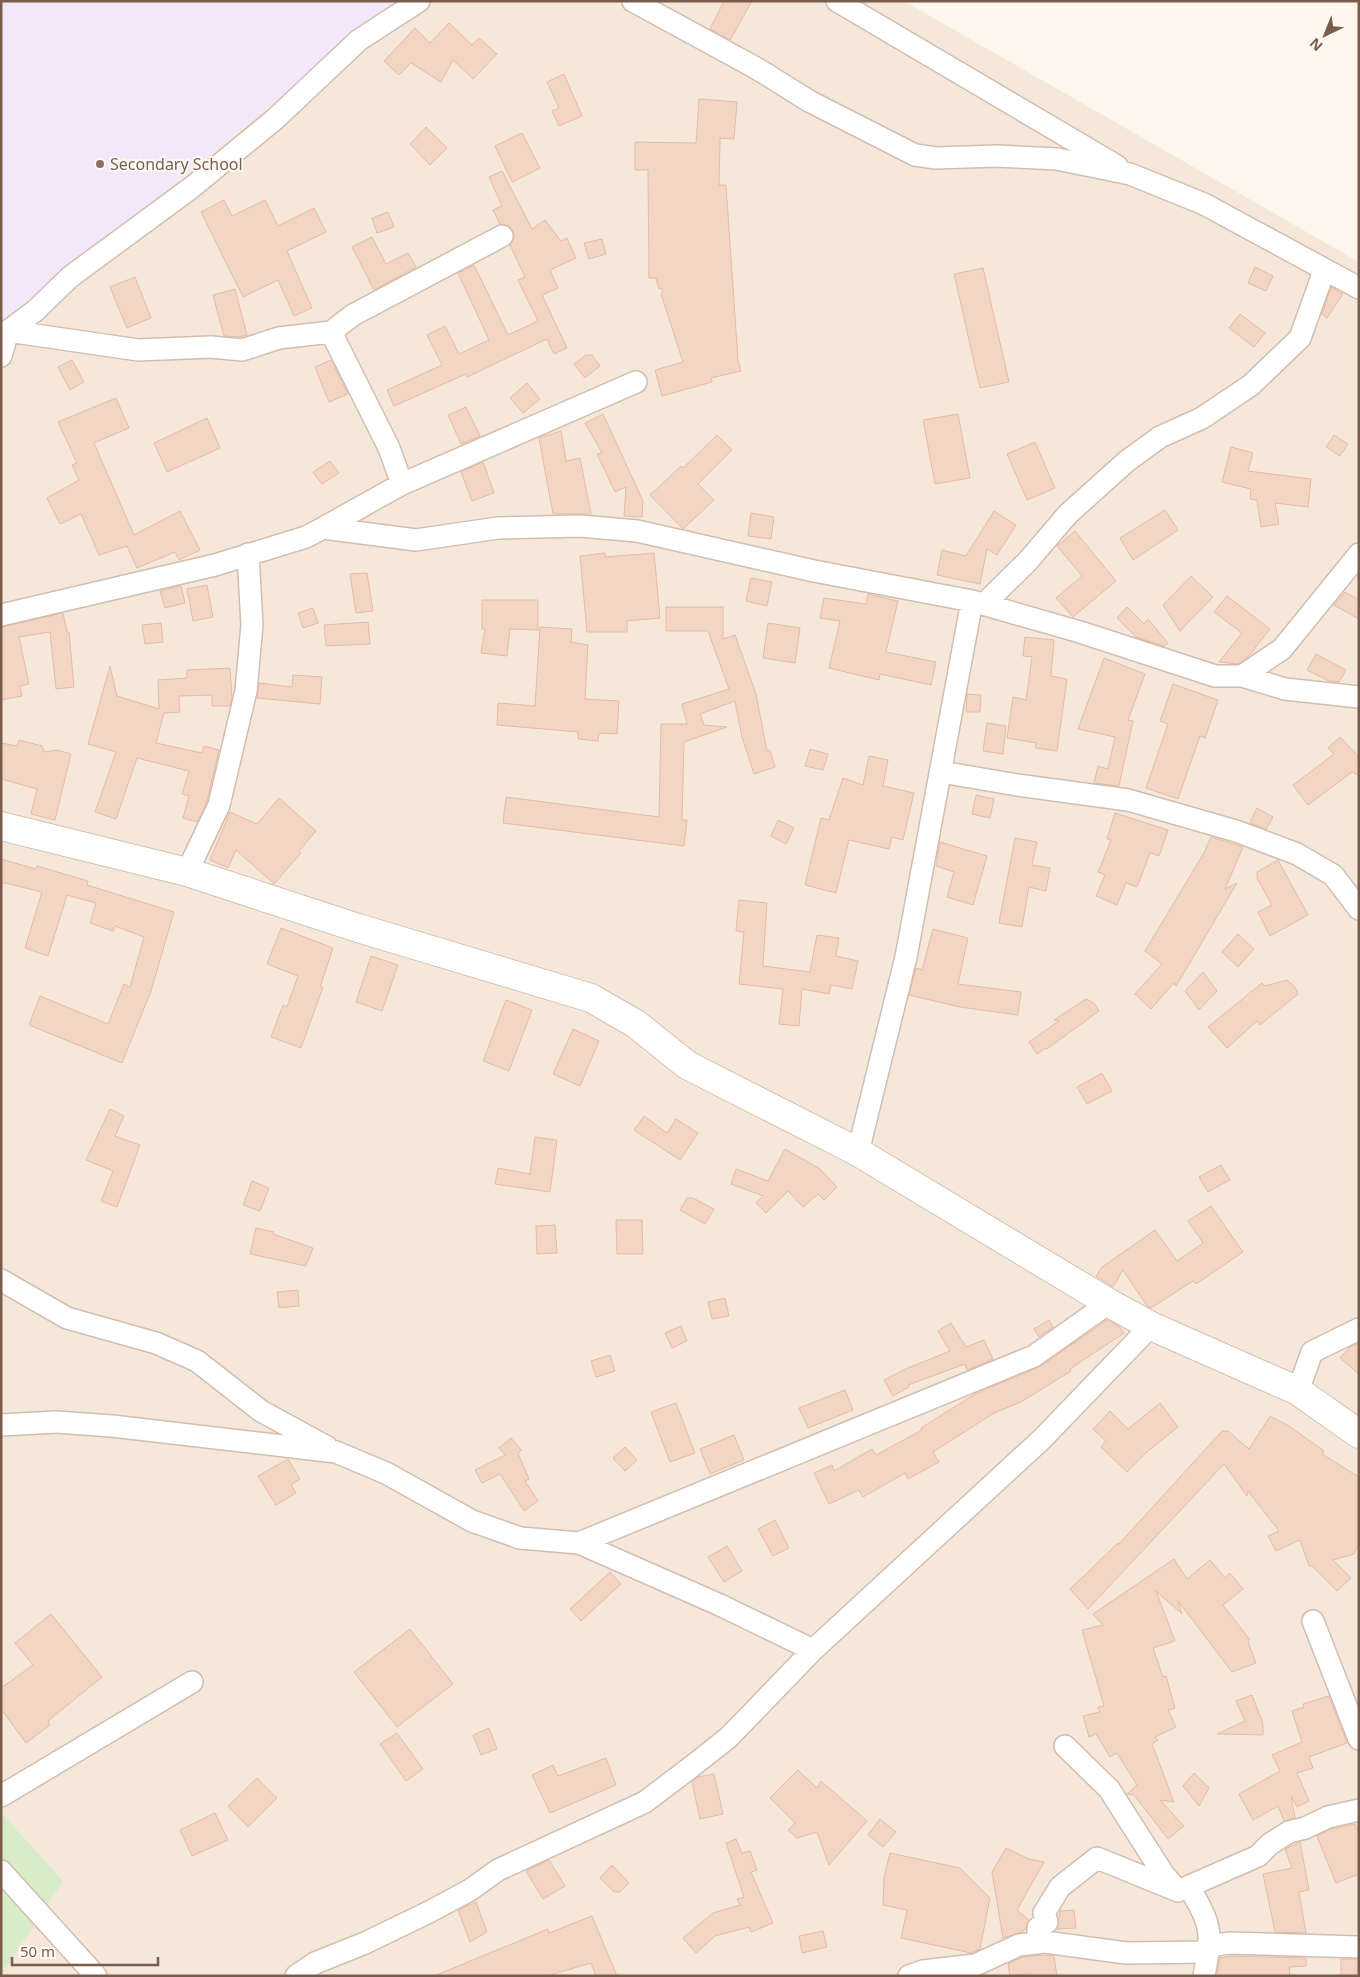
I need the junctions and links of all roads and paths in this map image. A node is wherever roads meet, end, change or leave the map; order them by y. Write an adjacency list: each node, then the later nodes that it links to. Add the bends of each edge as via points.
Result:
1 (419, 1): 8 (street, via 359,40 274,120 191,188 70,277 35,311)
2 (633, 1): 4 (street, via 756,68 809,101 915,155 1057,160)
3 (837, 1): 4 (street)
4 (1130, 174): 6 (street, via 1204,204)
5 (502, 236): 9 (street, via 352,314)
6 (1324, 272): 7 (street); 16 (street, via 1300,338 1251,385 1202,418 1160,437 1126,461 1068,514 1027,562)
7 (1359, 288)
8 (8, 331): 9 (street, via 138,350 211,347 242,350 279,338); 10 (street)
9 (331, 332): 12 (street, via 389,448)
10 (1, 356)
11 (636, 382): 12 (street)
12 (402, 484): 13 (street)
13 (323, 528): 14 (street, via 306,537); 16 (street, via 416,540 498,528 580,526 637,531 814,571)
14 (248, 554): 17 (street, via 215,565); 22 (street, via 252,625 246,691 219,805)
15 (1359, 554): 18 (street, via 1282,649)
16 (978, 603): 18 (street, via 1215,676); 20 (street)
17 (1, 615)
18 (1242, 676): 19 (street, via 1285,689)
19 (1359, 697)
20 (941, 772): 23 (street, via 1128,800 1236,831 1297,854 1333,875); 24 (street, via 906,957)
21 (1, 826): 22 (main road)
22 (187, 872): 24 (main road, via 358,928 591,998 636,1024 687,1065)
23 (1359, 909)
24 (858, 1152): 26 (main road)
25 (1, 1280): 32 (street, via 67,1318 156,1343 197,1361 261,1411)
26 (1109, 1303): 27 (main road); 33 (street, via 1034,1356)
27 (1151, 1326): 29 (main road); 35 (street, via 1042,1439)
28 (1359, 1329): 29 (street, via 1312,1352)
29 (1298, 1391): 31 (main road)
30 (1, 1425): 32 (street, via 56,1422 112,1426)
31 (1359, 1434)
32 (336, 1452): 33 (street, via 386,1473 491,1529 520,1538)
33 (579, 1543): 35 (street)
34 (1313, 1621): 37 (street)
35 (813, 1650): 47 (street, via 729,1737 645,1802 498,1870 470,1890 429,1912 315,1963)
36 (192, 1682): 39 (street)
37 (1359, 1739)
38 (1065, 1746): 42 (street, via 1109,1789 1164,1874)
39 (1, 1796)
40 (1359, 1810): 42 (street, via 1288,1832 1258,1856)
41 (1, 1871): 46 (street)
42 (1184, 1890): 43 (street, via 1096,1858 1060,1887 1044,1913 1047,1922 1038,1928 1038,1936); 45 (street, via 1200,1906 1209,1939)
43 (1045, 1942): 45 (street, via 1126,1952); 48 (street, via 1019,1945 975,1965 923,1971)
44 (1359, 1947): 45 (street, via 1229,1943 1216,1945)
45 (1207, 1952): 49 (street)
46 (96, 1976)
47 (296, 1976)
48 (909, 1976)
49 (1204, 1976)

